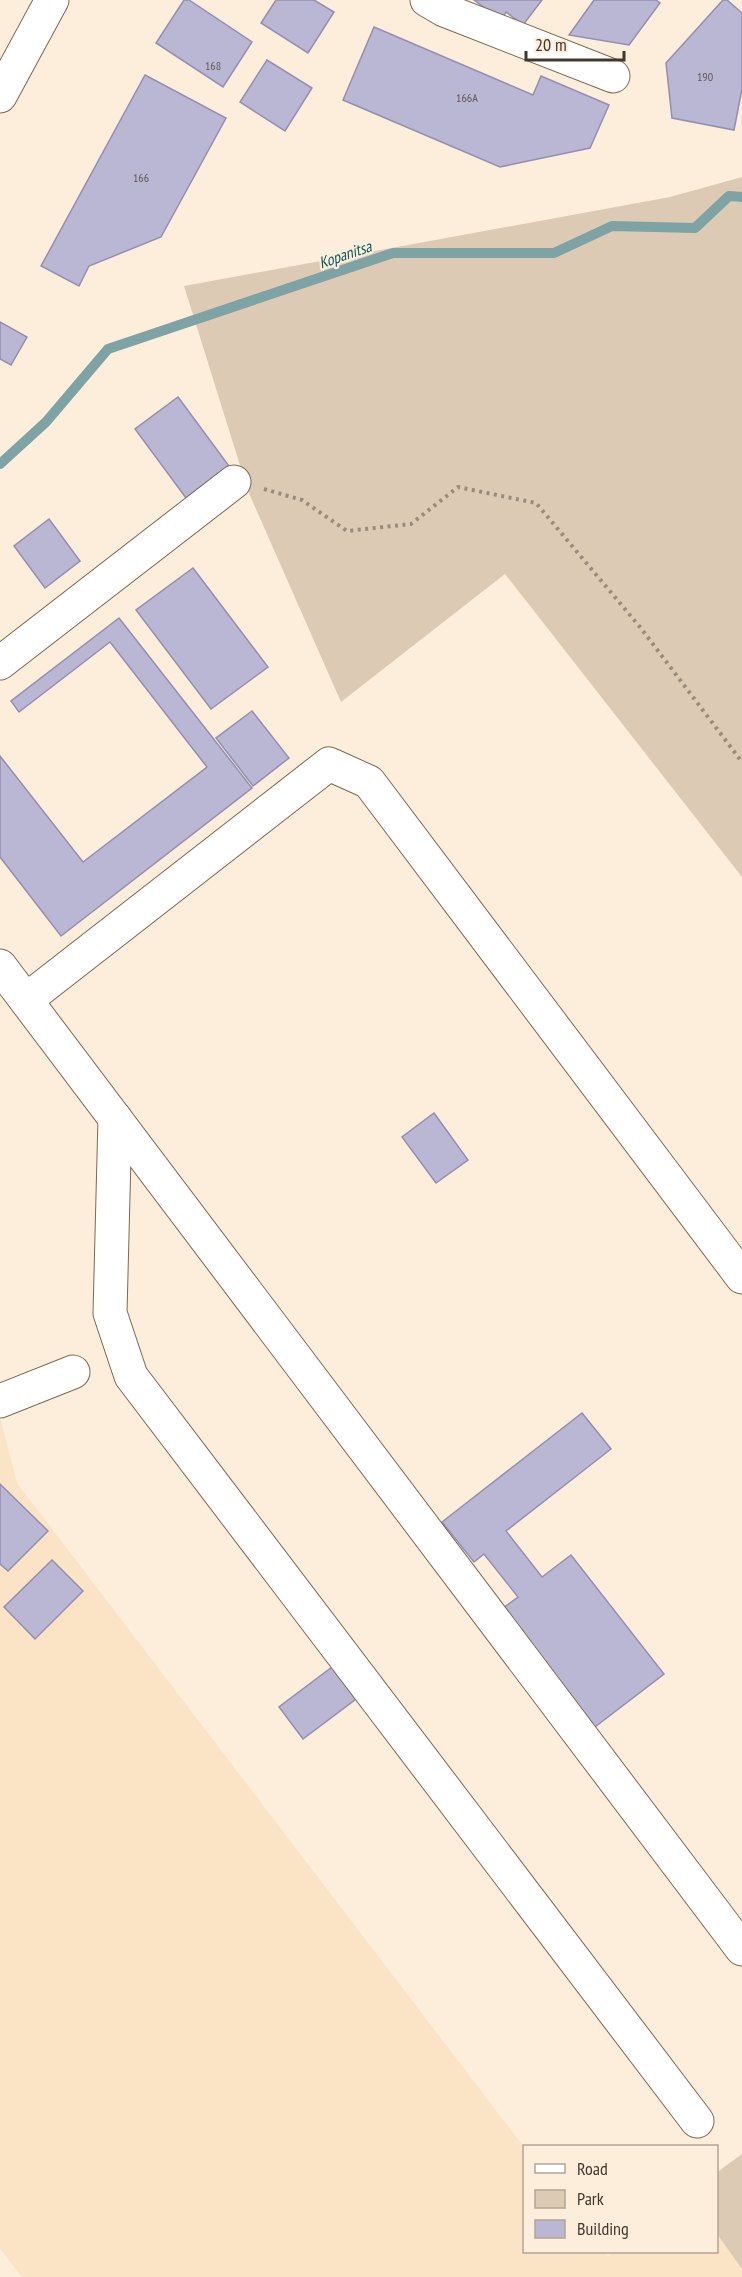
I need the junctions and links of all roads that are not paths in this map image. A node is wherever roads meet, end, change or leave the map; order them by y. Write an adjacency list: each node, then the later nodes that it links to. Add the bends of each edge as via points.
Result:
1 (52, 0): 4 (street)
2 (427, 0): 3 (street)
3 (613, 76)
4 (0, 96)
5 (234, 482): 6 (street)
6 (0, 663)
7 (0, 966): 8 (street)
8 (26, 1000): 9 (street); 10 (street, via 330,764 369,782)
9 (115, 1118): 13 (street); 14 (street, via 110,1313 131,1376)
10 (742, 1277)
11 (73, 1372): 12 (street)
12 (0, 1401)
13 (742, 1949)
14 (698, 2121)

